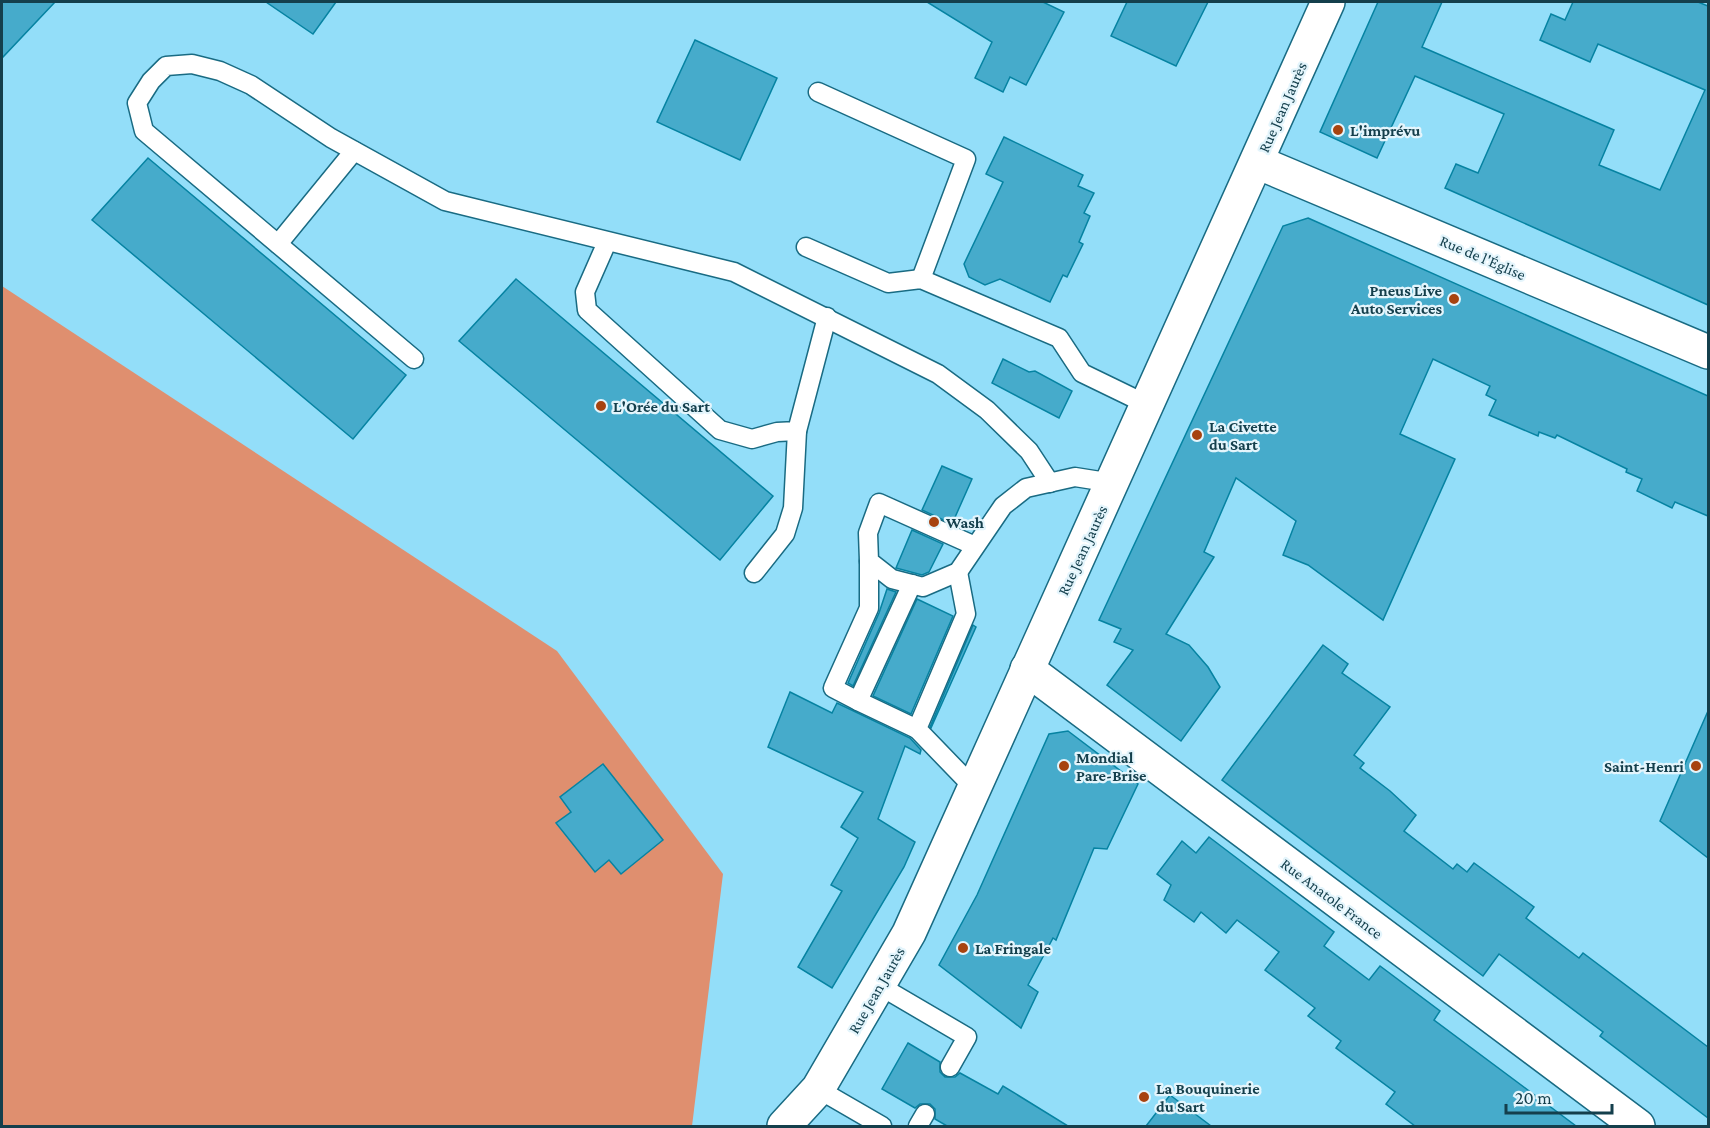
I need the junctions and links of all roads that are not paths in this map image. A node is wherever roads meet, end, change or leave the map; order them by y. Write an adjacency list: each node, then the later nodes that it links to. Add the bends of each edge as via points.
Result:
1 (1328, 2): 4 (main road, Rue Jean Jaurès)
2 (818, 92): 8 (lane, via 966,159)
3 (354, 151): 5 (lane, via 445,201); 6 (lane); 6 (lane, via 251,85 220,71 192,64 166,66 151,81 137,103 144,130)
4 (1257, 162): 10 (main road, Rue de l'Église); 12 (main road, Rue Jean Jaurès)
5 (607, 242): 9 (lane, via 734,272); 13 (lane, via 585,292 587,310 720,430 752,439)
6 (278, 244): 11 (lane)
7 (806, 247): 8 (lane, via 888,283)
8 (921, 279): 12 (lane, via 1059,338 1082,373)
9 (827, 317): 13 (lane); 14 (lane, via 938,374 971,398 1029,451)
10 (1708, 352)
11 (414, 359)
12 (1148, 405): 15 (main road, Rue Jean Jaurès)
13 (797, 431): 19 (lane, via 794,508 785,534)
14 (1050, 483): 15 (lane, via 1075,477); 16 (lane, via 1026,488 1003,506)
15 (1113, 483): 21 (main road, Rue Jean Jaurès)
16 (975, 546): 17 (lane, via 879,503 868,533); 18 (lane)
17 (869, 561): 20 (lane, via 892,579); 22 (lane, via 868,608 833,688)
18 (958, 572): 20 (lane, via 923,587); 23 (lane, via 966,614)
19 (754, 573)
20 (912, 584): 22 (lane)
21 (1027, 669): 24 (main road, Rue Jean Jaurès); 31 (main road, Rue Anatole France)
22 (858, 701): 23 (lane)
23 (917, 729): 24 (lane)
24 (974, 788): 25 (main road, Rue Jean Jaurès, via 909,933)
25 (880, 986): 26 (lane, via 967,1037); 27 (main road, Rue Jean Jaurès)
26 (950, 1067)
27 (818, 1089): 28 (main road, Rue Jean Jaurès); 29 (main road, Rue Jean Jaurès); 30 (lane)
28 (784, 1126)
29 (805, 1126)
30 (882, 1126)
31 (1638, 1126)

